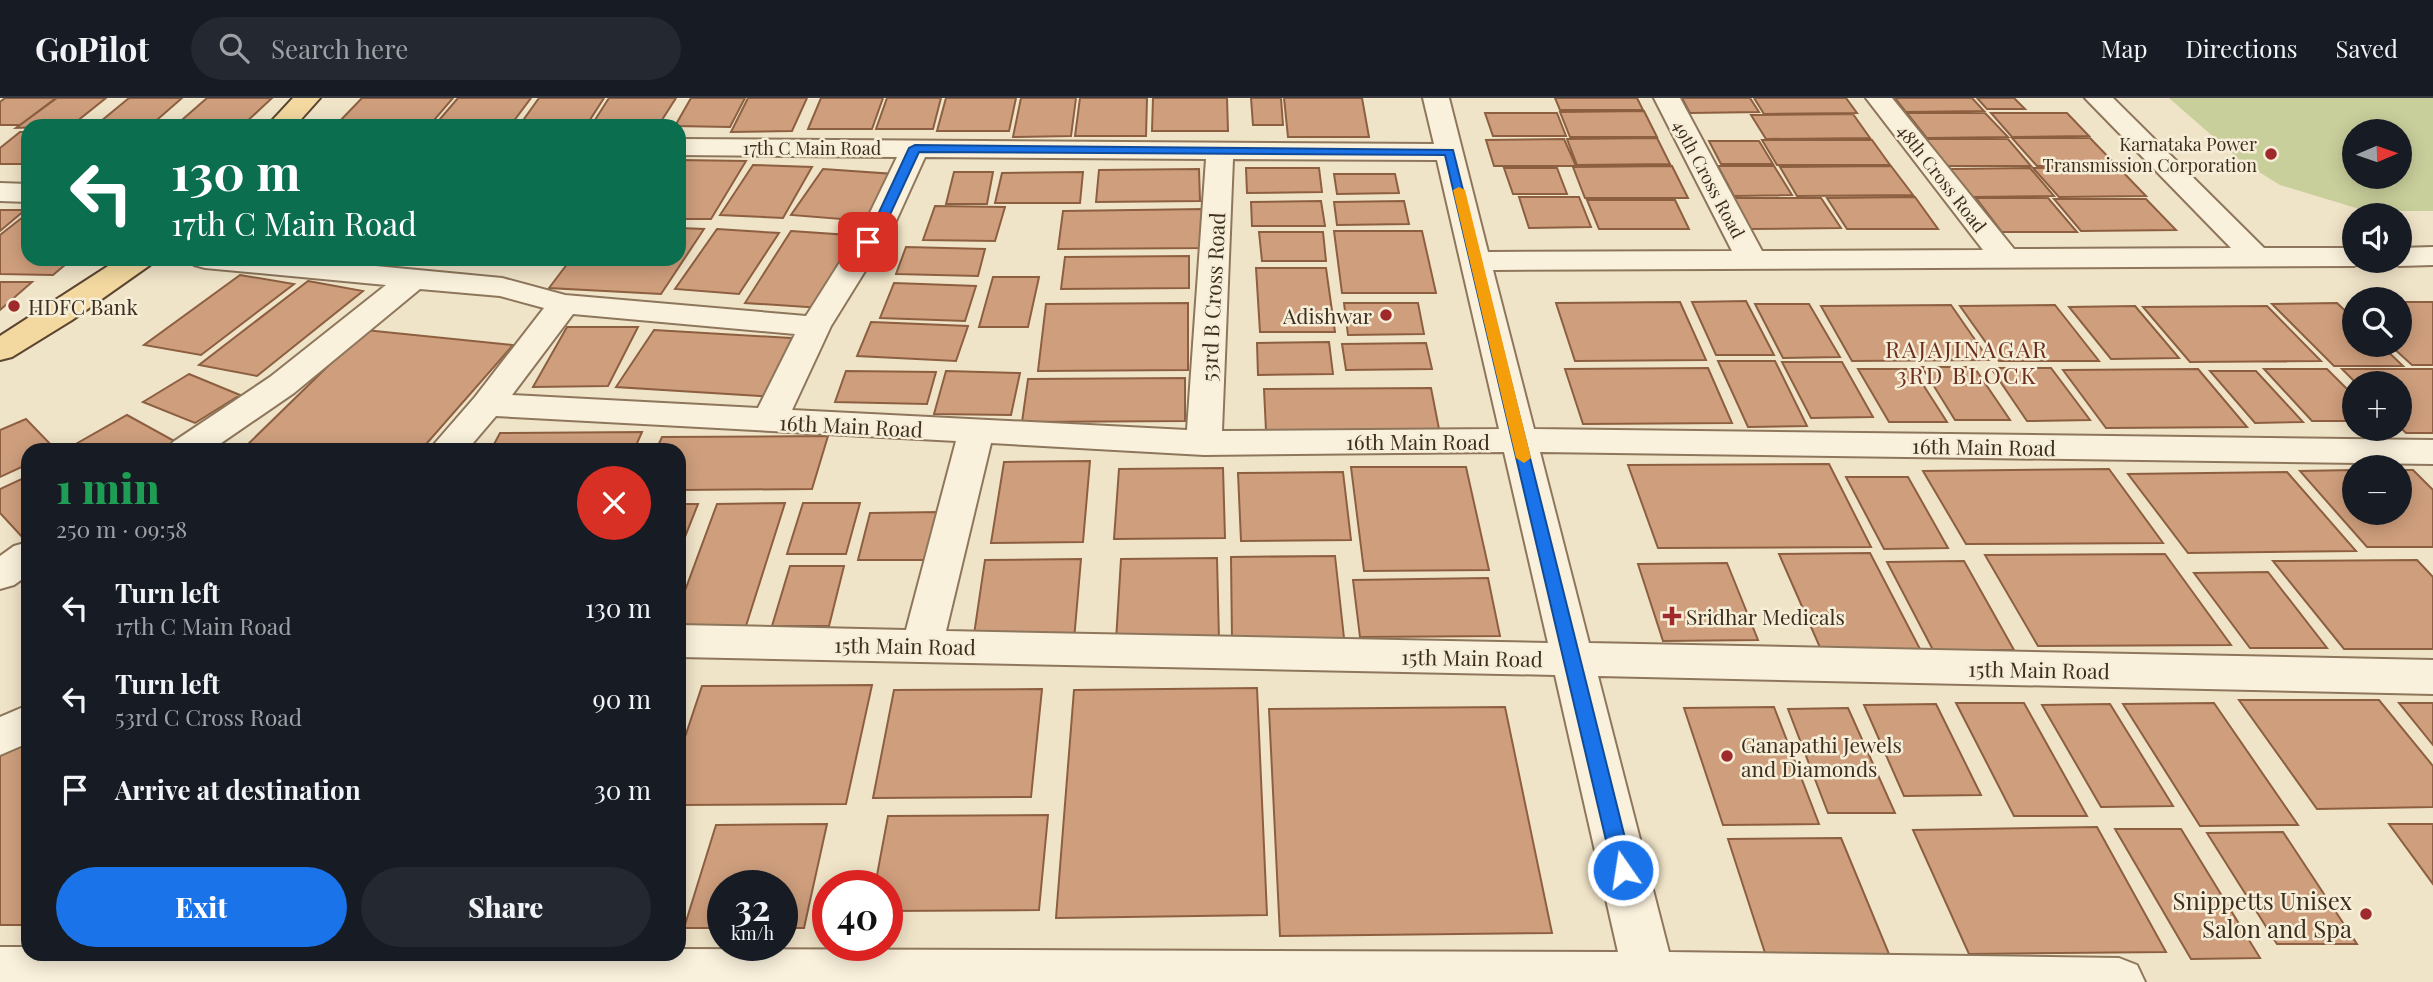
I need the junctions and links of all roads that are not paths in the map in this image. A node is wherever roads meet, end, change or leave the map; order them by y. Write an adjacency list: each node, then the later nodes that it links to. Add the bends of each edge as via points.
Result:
1 (307, 98): 6 (main road)
2 (1436, 98): 10 (street)
3 (1667, 98): 18 (street, 49th Cross Road)
4 (1879, 98): 17 (street, 48th Cross Road)
5 (2098, 98): 14 (street)
6 (287, 119)
7 (686, 147): 8 (street, 17th C Main Road)
8 (915, 148): 9 (street, 17th C Main Road); 26 (street, via 881,221)
9 (1220, 151): 10 (street, 17th C Main Road); 34 (street, 53rd B Cross Road)
10 (1449, 152): 19 (street)
11 (0, 192): 12 (street)
12 (21, 193)
13 (2433, 256): 16 (street)
14 (2256, 257): 15 (street); 17 (street)
15 (2342, 257)
16 (2412, 257)
17 (2005, 258): 18 (street)
18 (1752, 260): 19 (street)
19 (1476, 261): 31 (street)
20 (129, 266): 27 (main road)
21 (274, 266): 23 (street)
22 (517, 266): 24 (street)
23 (412, 280): 24 (street); 32 (street, via 282,385)
24 (502, 287): 25 (street)
25 (564, 304): 26 (street); 28 (street)
26 (814, 326): 29 (street)
27 (0, 350)
28 (487, 405): 29 (street, 16th Main Road); 33 (street)
29 (769, 422): 30 (street, 16th Main Road)
30 (976, 431): 34 (street, 16th Main Road); 39 (street)
31 (1519, 440): 34 (street, 16th Main Road); 35 (street, 16th Main Road); 40 (street)
32 (196, 443)
33 (453, 443)
34 (1204, 443)
35 (2428, 457)
36 (21, 561): 37 (street)
37 (0, 575)
38 (686, 640): 39 (street, 15th Main Road)
39 (922, 646): 40 (street, 15th Main Road)
40 (1572, 659): 41 (street, 15th Main Road); 45 (street)
41 (2433, 677)
42 (21, 726): 43 (street)
43 (0, 737)
44 (0, 971): 45 (street)
45 (1650, 979): 46 (street)
46 (2119, 982)

